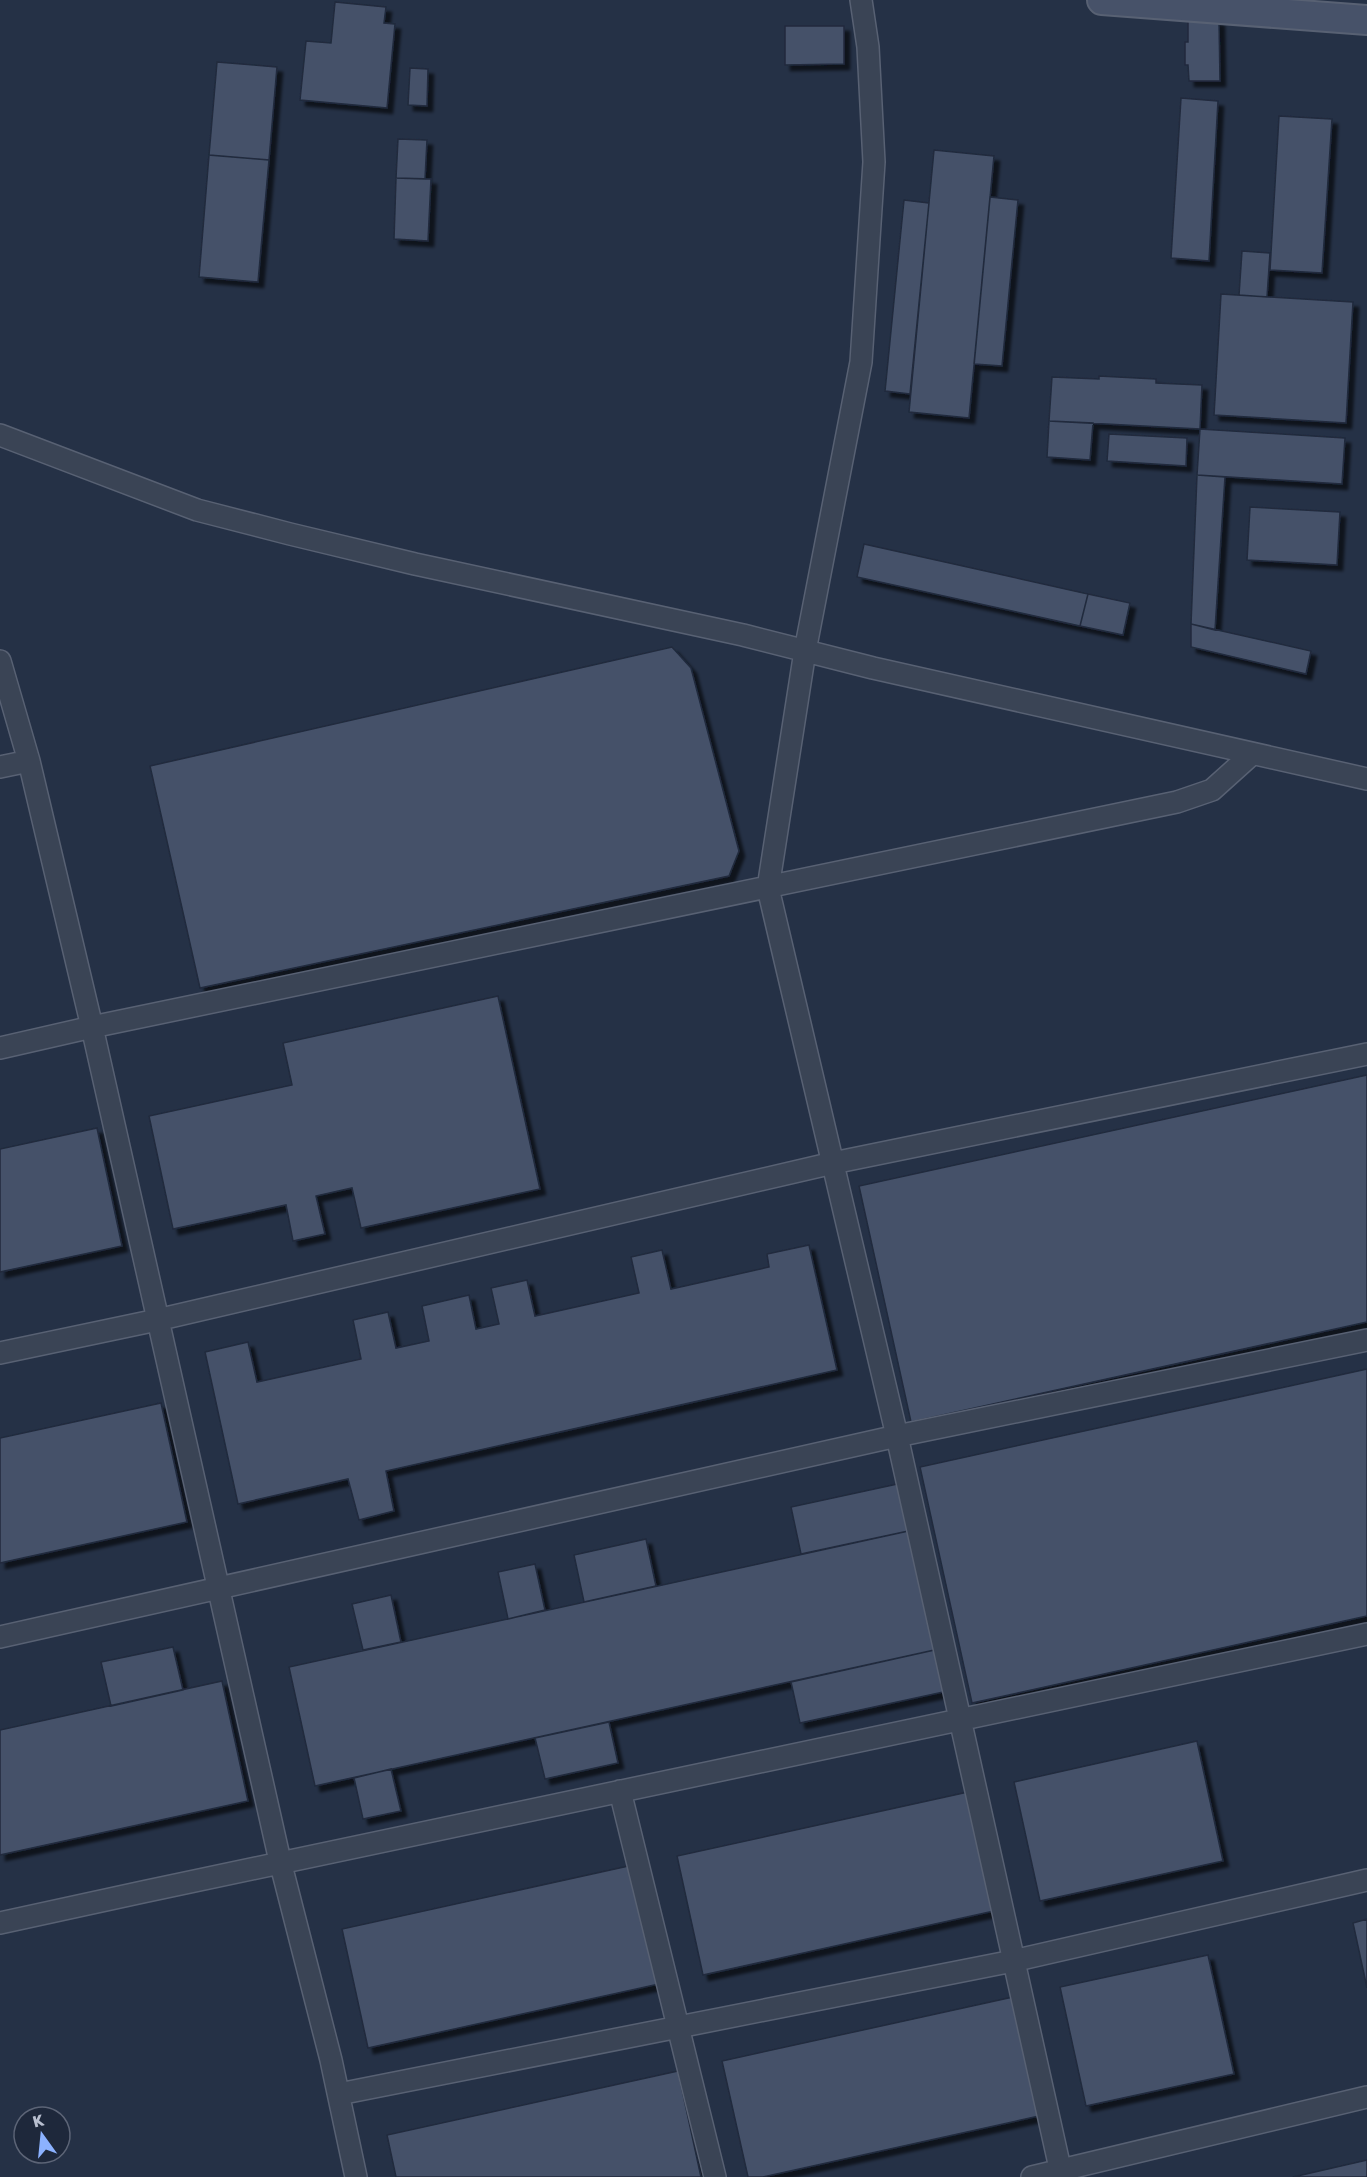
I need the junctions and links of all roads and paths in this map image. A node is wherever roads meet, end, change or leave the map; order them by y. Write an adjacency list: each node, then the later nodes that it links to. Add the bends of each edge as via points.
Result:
1 (861, 0): 5 (street, via 868,47 874,162 861,362)
2 (1102, 0): 3 (street)
3 (1367, 20)
4 (0, 435): 5 (street, via 197,510 415,564)
5 (806, 651): 7 (street); 11 (street)
6 (0, 661): 8 (street)
7 (1252, 754): 10 (street); 11 (street, via 1212,790 1177,802)
8 (29, 761): 9 (street); 12 (street)
9 (0, 767)
10 (1367, 779)
11 (768, 888): 12 (street); 15 (street)
12 (92, 1027): 13 (street); 16 (street)
13 (0, 1048)
14 (1367, 1054): 15 (street)
15 (833, 1163): 16 (street); 19 (street)
16 (158, 1320): 18 (street); 20 (street)
17 (1367, 1340): 19 (street)
18 (0, 1353)
19 (897, 1436): 20 (street); 23 (street)
20 (218, 1589): 22 (street); 25 (street)
21 (1367, 1634): 23 (street)
22 (0, 1637)
23 (960, 1721): 24 (street); 28 (street)
24 (620, 1791): 25 (street); 29 (street)
25 (280, 1861): 27 (street); 30 (street)
26 (1367, 1880): 28 (street)
27 (0, 1923)
28 (1014, 1961): 29 (street); 32 (street)
29 (680, 2027): 30 (street); 34 (street)
30 (339, 2094): 33 (street)
31 (1367, 2097): 32 (street)
32 (1061, 2174): 35 (street)
33 (356, 2177)
34 (715, 2177)
35 (1032, 2177)

